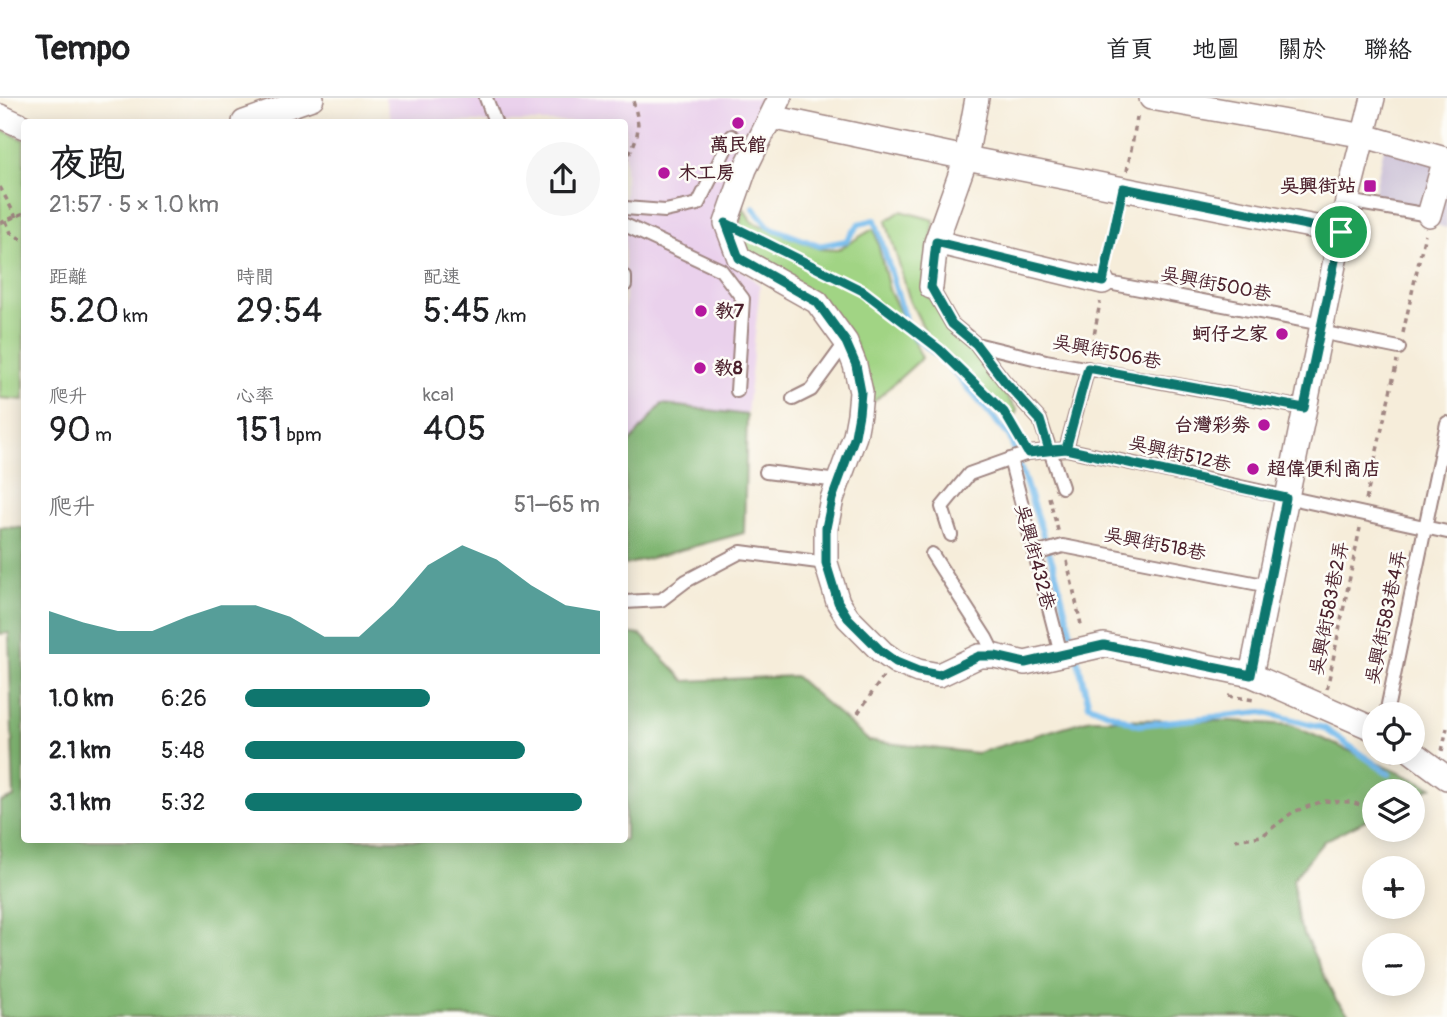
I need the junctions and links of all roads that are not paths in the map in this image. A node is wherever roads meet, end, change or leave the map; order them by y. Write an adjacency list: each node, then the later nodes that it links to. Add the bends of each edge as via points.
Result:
1 (312, 98): 8 (street)
2 (486, 98): 9 (lane)
3 (977, 98): 13 (street)
4 (1373, 98): 12 (street)
5 (1145, 104): 12 (street)
6 (775, 108): 13 (street); 23 (street, via 745,169 726,223 739,258 817,302)
7 (0, 116): 10 (street)
8 (252, 119)
9 (494, 119)
10 (21, 126)
11 (732, 136): 15 (lane, via 698,204 665,211)
12 (1365, 136): 14 (street); 16 (street, via 1445,159)
13 (966, 159): 18 (street); 19 (street)
14 (1347, 201): 16 (lane); 18 (street)
15 (628, 208)
16 (1429, 215)
17 (628, 226): 27 (lane, via 721,270 743,299)
18 (1341, 232): 22 (street)
19 (936, 242): 20 (street); 21 (street)
20 (1103, 282): 22 (lane, 吳興街500巷)
21 (931, 287): 24 (lane, 吳興街506巷, via 952,324)
22 (1321, 328): 25 (lane, 吳興街500巷); 29 (street)
23 (846, 342): 28 (lane, via 811,390); 35 (street, via 861,392 855,436)
24 (976, 344): 26 (lane, 吳興街506巷); 32 (lane, via 1040,420)
25 (1399, 348)
26 (1088, 368): 29 (lane, 吳興街506巷); 31 (lane)
27 (737, 391)
28 (793, 399)
29 (1304, 408): 37 (street)
30 (1447, 423): 38 (lane, 吳興街583巷4弄)
31 (1066, 449): 32 (lane, 吳興街512巷); 37 (lane, 吳興街512巷)
32 (1049, 450): 33 (lane, 吳興街512巷); 36 (lane)
33 (1010, 459): 40 (lane, 吳興街512巷, via 969,474 942,507); 42 (lane, 吳興街432巷)
34 (766, 472): 35 (lane)
35 (838, 481): 43 (street, via 826,528)
36 (1062, 488)
37 (1286, 498): 38 (lane, 吳興街512巷); 44 (street)
38 (1425, 527): 39 (lane, 吳興街512巷); 49 (lane, 吳興街583巷4弄)
39 (1447, 532)
40 (951, 535)
41 (932, 554): 47 (lane)
42 (1035, 554): 44 (lane, 吳興街518巷, via 1063,546); 46 (lane, 吳興街432巷)
43 (826, 563): 45 (lane, via 741,552 660,600); 47 (street, via 831,586 848,618 896,662 939,675 979,656)
44 (1269, 586): 48 (street)
45 (628, 602)
46 (1061, 654): 47 (street, via 1025,663); 48 (street, via 1104,645)
47 (995, 656)
48 (1251, 675): 50 (street)
49 (1389, 702)
50 (1362, 724)
51 (1425, 762): 52 (street)
52 (1447, 778)

